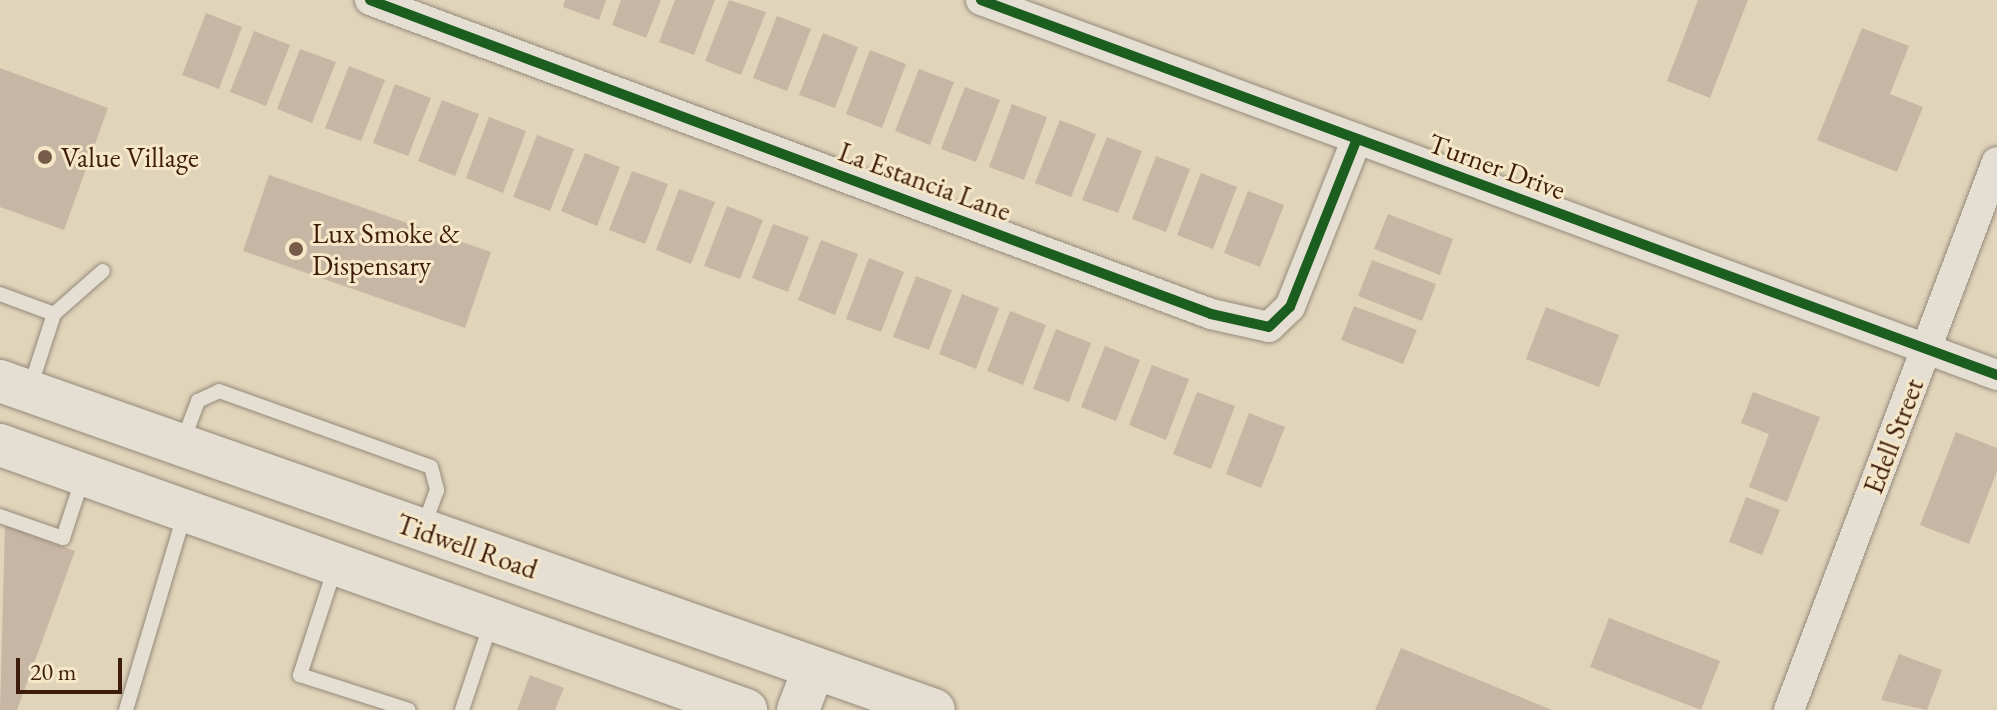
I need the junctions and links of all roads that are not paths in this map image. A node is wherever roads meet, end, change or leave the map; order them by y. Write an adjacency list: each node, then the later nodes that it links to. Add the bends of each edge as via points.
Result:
1 (370, 0): 3 (street, La Estancia Lane, via 1211,314 1269,327 1290,307)
2 (981, 0): 3 (street, Turner Drive)
3 (1357, 139): 8 (street, Turner Drive)
4 (1997, 162): 8 (street, Edell Street)
5 (103, 271): 7 (lane)
6 (0, 294): 7 (lane)
7 (54, 314): 10 (lane)
8 (1927, 350): 9 (street, Turner Drive); 28 (street, Edell Street)
9 (1997, 375)
10 (29, 391): 12 (main road, Tidwell Road); 13 (main road)
11 (0, 445): 13 (main road)
12 (182, 445): 17 (main road, Tidwell Road); 17 (lane, via 198,401 219,391 431,467 437,490)
13 (40, 459): 14 (main road)
14 (83, 474): 15 (main road); 16 (lane, via 63,538)
15 (185, 510): 18 (main road); 22 (lane)
16 (0, 516)
17 (422, 530): 19 (main road); 21 (main road, Tidwell Road)
18 (337, 564): 19 (main road); 23 (lane, via 300,675)
19 (404, 588): 20 (main road)
20 (492, 619): 24 (lane); 25 (main road)
21 (814, 668): 26 (main road); 27 (main road, Tidwell Road)
22 (126, 710)
23 (409, 710)
24 (462, 710)
25 (746, 710)
26 (798, 710)
27 (934, 710)
28 (1789, 710)

